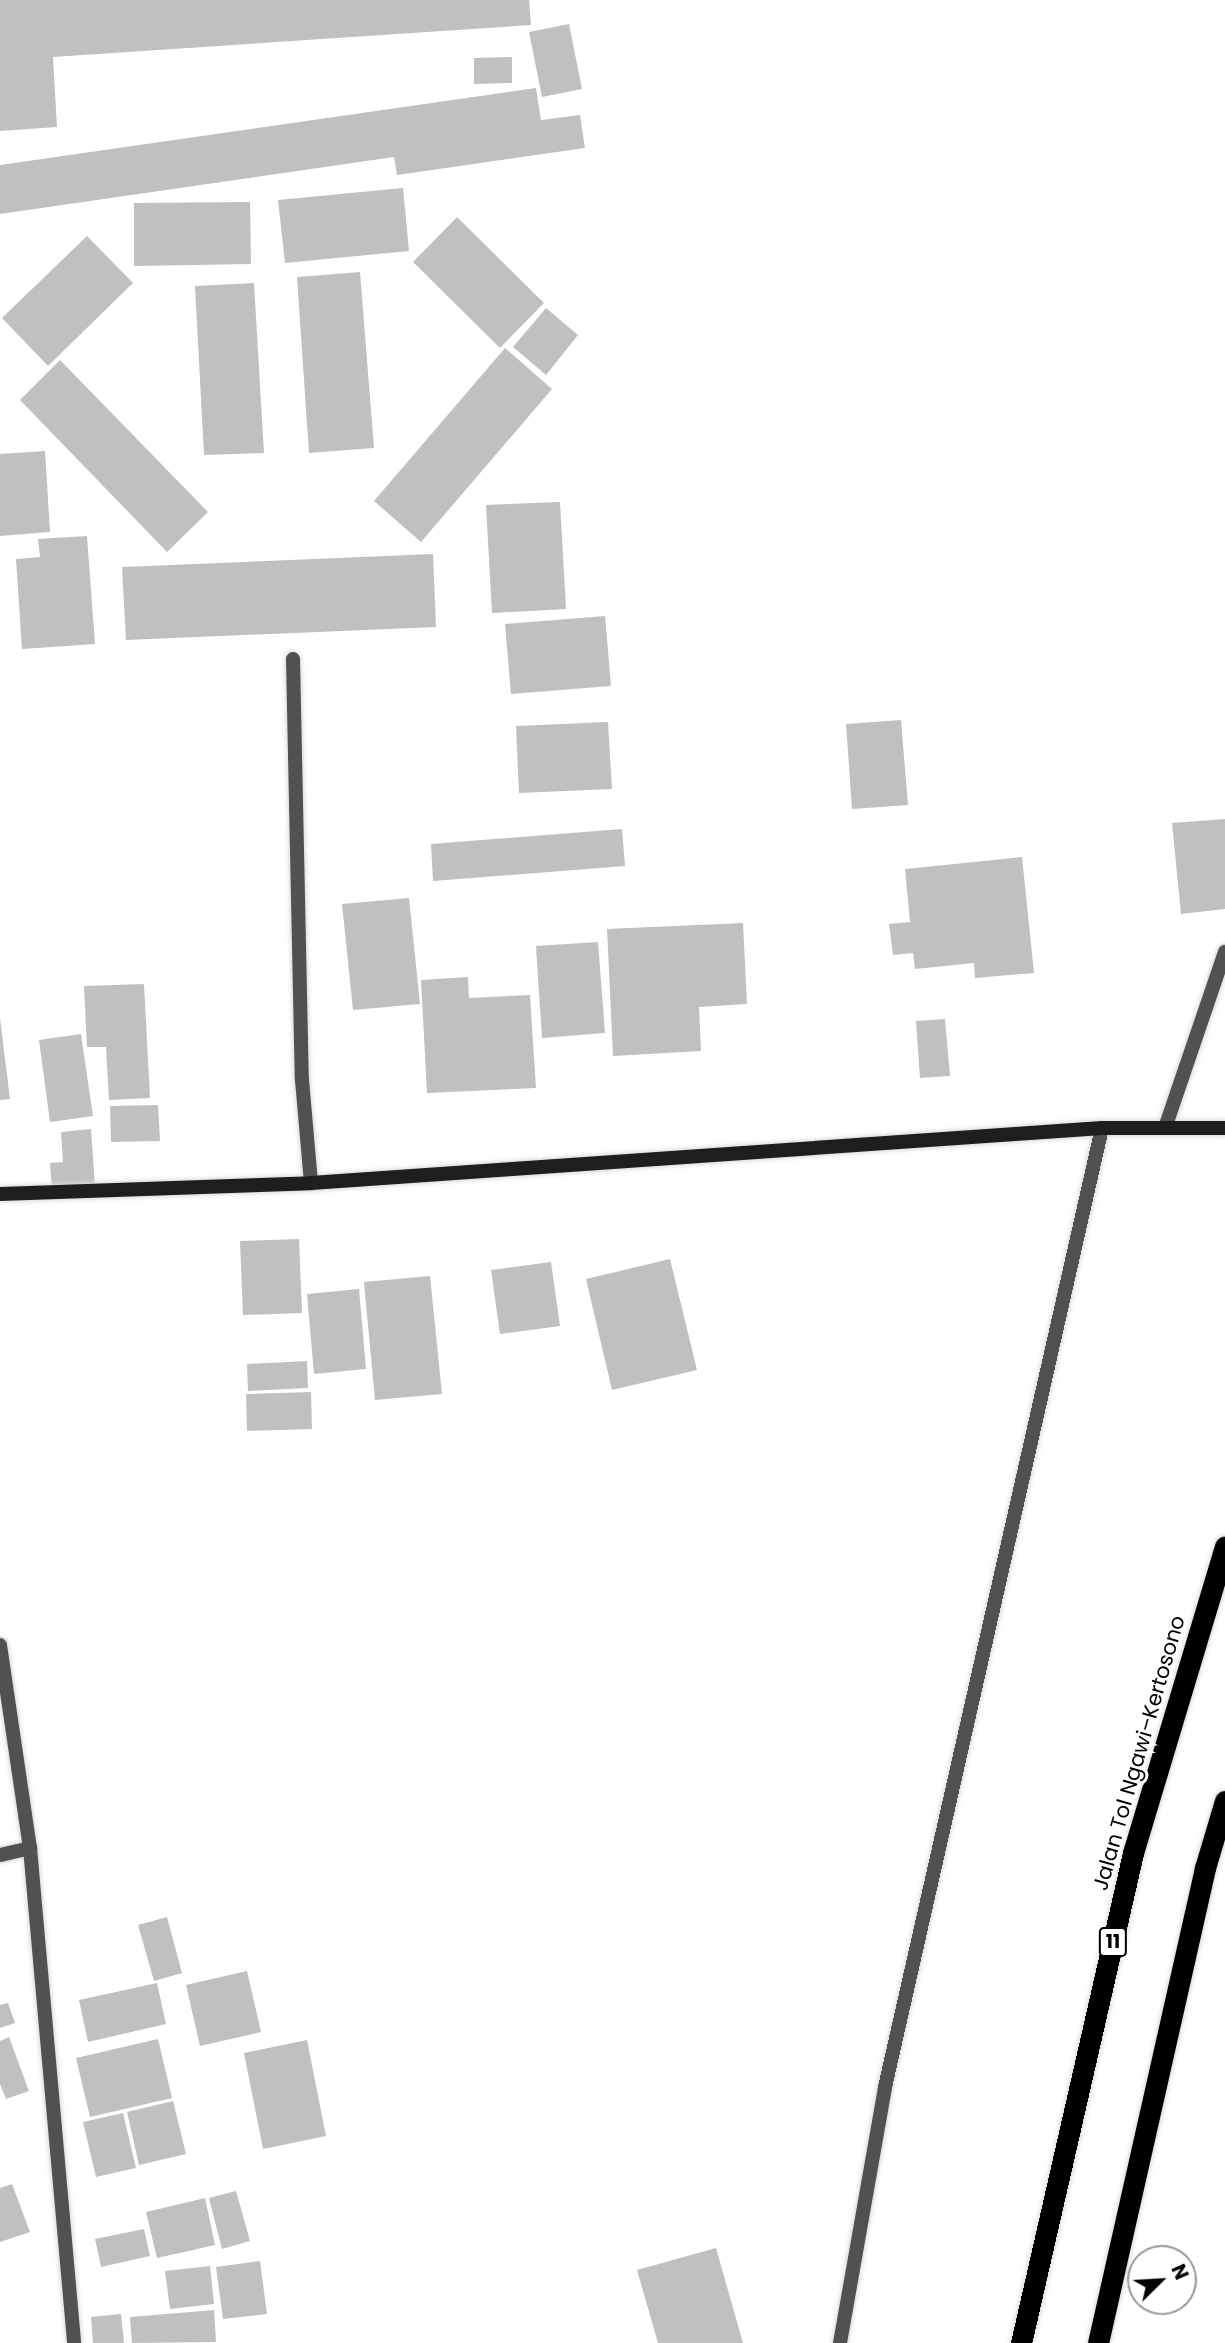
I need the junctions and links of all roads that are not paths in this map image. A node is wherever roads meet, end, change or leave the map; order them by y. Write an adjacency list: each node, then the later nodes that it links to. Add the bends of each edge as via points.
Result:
1 (293, 659): 6 (street, via 302,1080)
2 (1225, 952): 3 (street)
3 (1166, 1125): 4 (street); 5 (street)
4 (1102, 1128): 6 (street); 14 (street, via 885,2087)
5 (1225, 1128)
6 (311, 1183): 7 (street)
7 (0, 1194)
8 (1225, 1546): 15 (highway, Jalan Tol Ngawi–Kertosono / 11, via 1133,1853)
9 (0, 1645): 11 (street)
10 (1225, 1801): 16 (highway, via 1205,1868)
11 (30, 1848): 12 (street); 13 (street)
12 (0, 1855)
13 (74, 2343)
14 (840, 2343)
15 (1021, 2343)
16 (1098, 2343)

